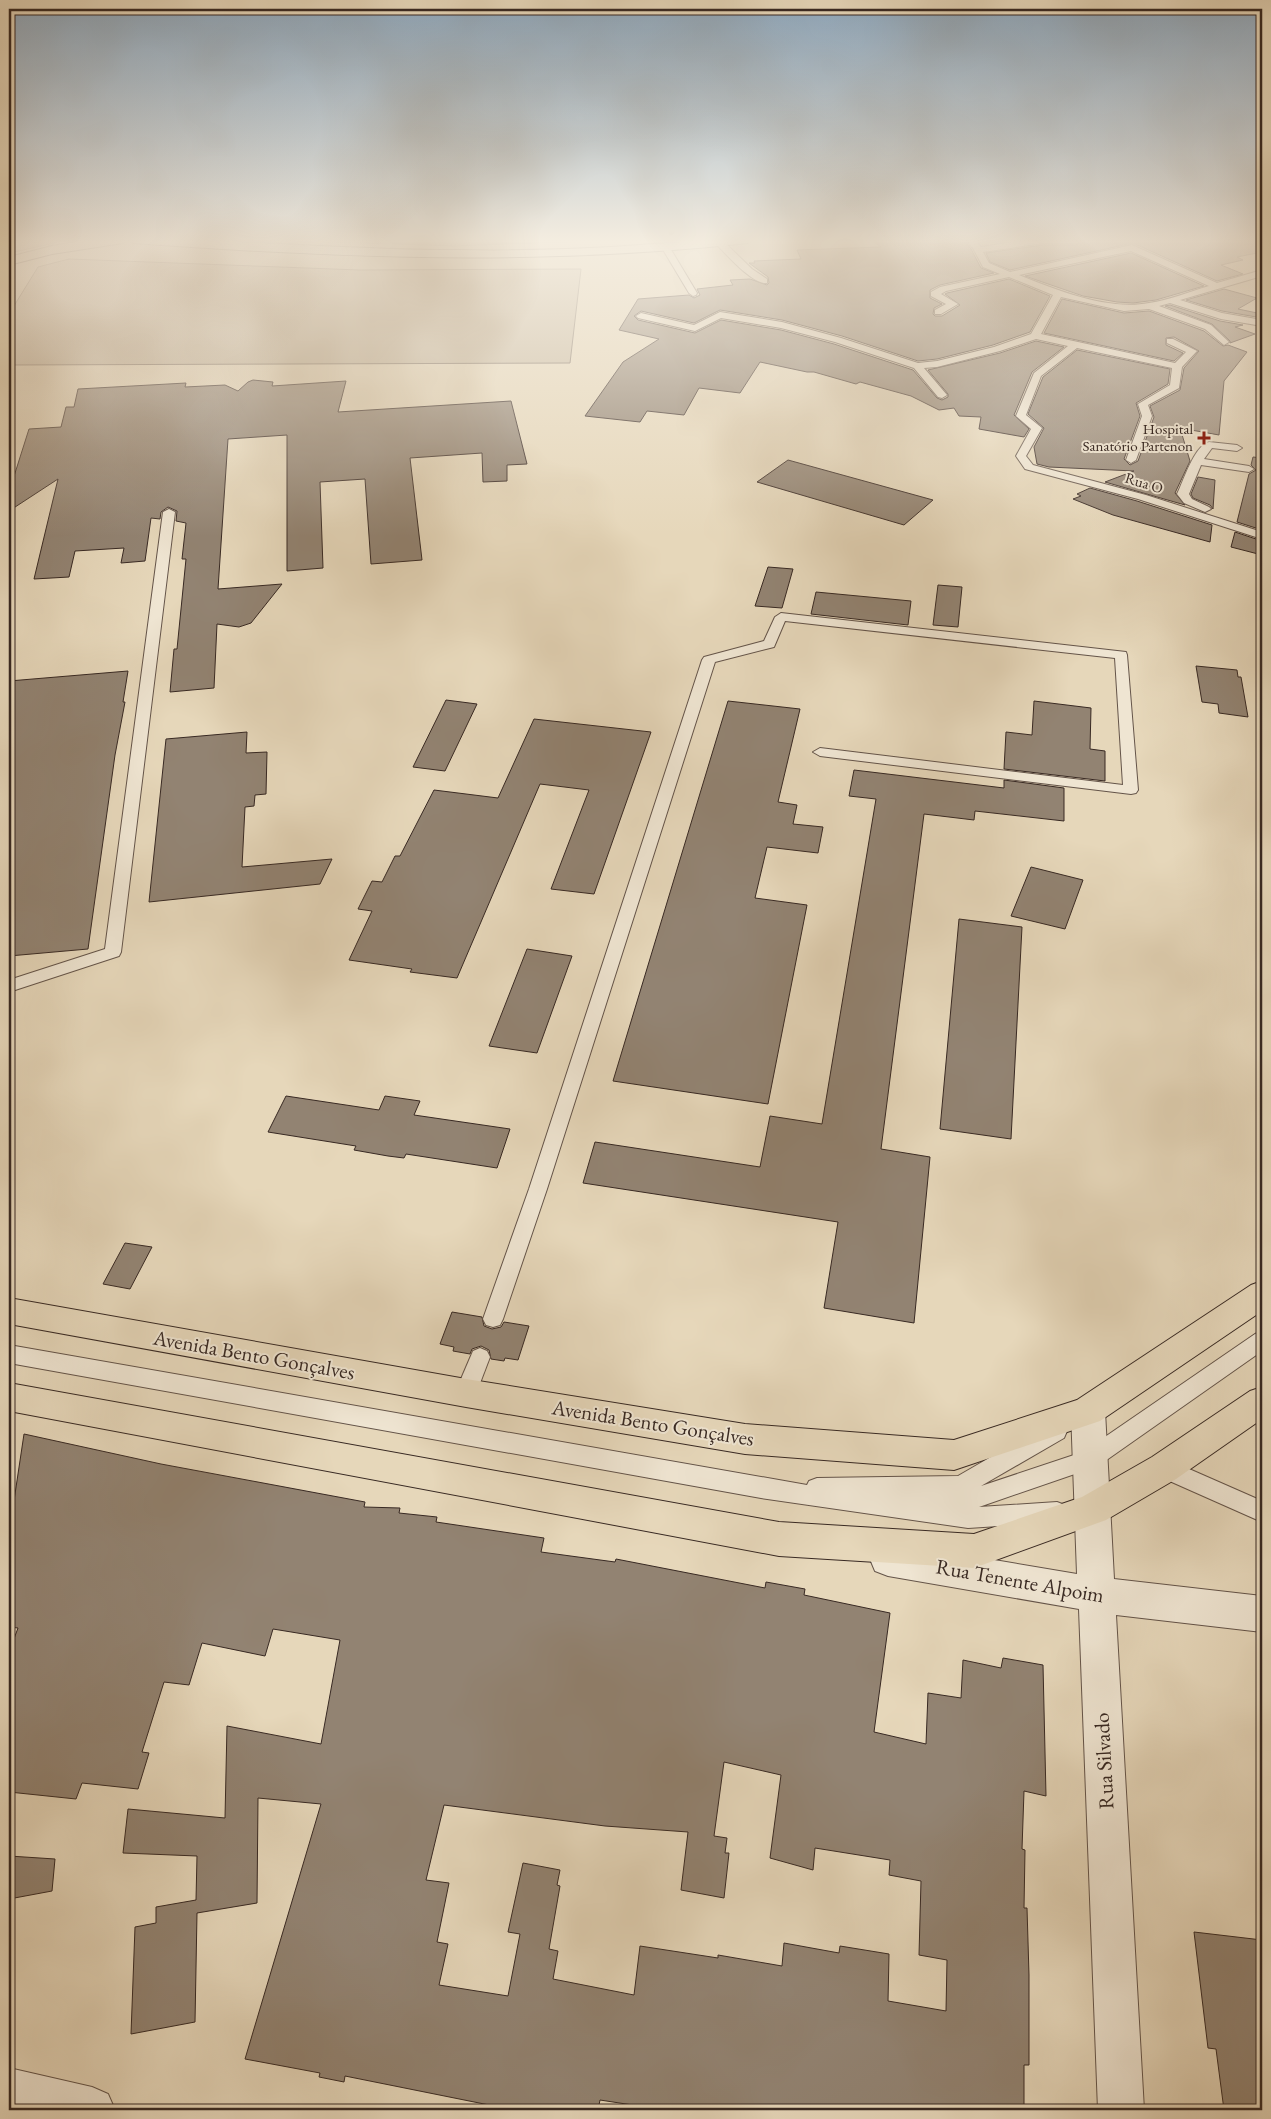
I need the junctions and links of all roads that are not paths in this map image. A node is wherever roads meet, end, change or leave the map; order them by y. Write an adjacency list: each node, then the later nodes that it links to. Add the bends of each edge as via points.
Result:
1 (829, 338): 8 (lane)
2 (1031, 338): 8 (lane, via 997,350)
3 (1045, 338): 7 (lane)
4 (1220, 338): 6 (lane)
5 (1170, 341): 9 (lane, via 1192,351)
6 (1224, 342)
7 (1076, 344): 9 (lane); 17 (lane, Rua O, via 1037,375 1021,416 1038,428 1021,456 1029,467 1142,497)
8 (917, 366): 10 (lane)
9 (1177, 366): 12 (lane, via 1175,386 1143,404 1147,416)
10 (942, 395)
11 (1237, 448): 13 (lane, via 1209,445)
12 (1131, 460)
13 (1198, 461): 14 (lane); 16 (lane, via 1183,491 1184,498 1194,505)
14 (1249, 469)
15 (169, 512): 19 (lane, via 113,952)
16 (1262, 529)
17 (1262, 536)
18 (820, 752): 22 (lane, via 1131,790 1122,655 781,617 769,644 708,660)
19 (9, 986)
20 (1262, 1294): 29 (main road, Avenida Bento Gonçalves)
21 (9, 1311): 26 (main road, Avenida Bento Gonçalves)
22 (493, 1319)
23 (1262, 1340): 30 (lane)
24 (9, 1354): 32 (lane)
25 (480, 1357): 26 (lane)
26 (466, 1393): 29 (main road, Avenida Bento Gonçalves, via 745,1439 954,1455)
27 (9, 1397): 35 (main road)
28 (1262, 1401): 31 (main road)
29 (1088, 1412): 30 (main road, Rua Silvado); 32 (lane, via 961,1486)
30 (1090, 1459): 32 (lane, via 964,1502); 33 (main road, Rua Silvado)
31 (1164, 1468): 33 (main road); 34 (lane)
32 (761, 1488): 33 (lane, via 968,1518)
33 (1093, 1509): 35 (main road, via 974,1552); 36 (main road, Rua Silvado)
34 (1262, 1512)
35 (779, 1539): 36 (main road, Rua Tenente Alpoim)
36 (1097, 1595): 37 (main road, Rua Tenente Alpoim); 40 (main road, Rua Silvado)
37 (1262, 1614)
38 (9, 2091): 39 (main road)
39 (92, 2110)
40 (1120, 2110)

